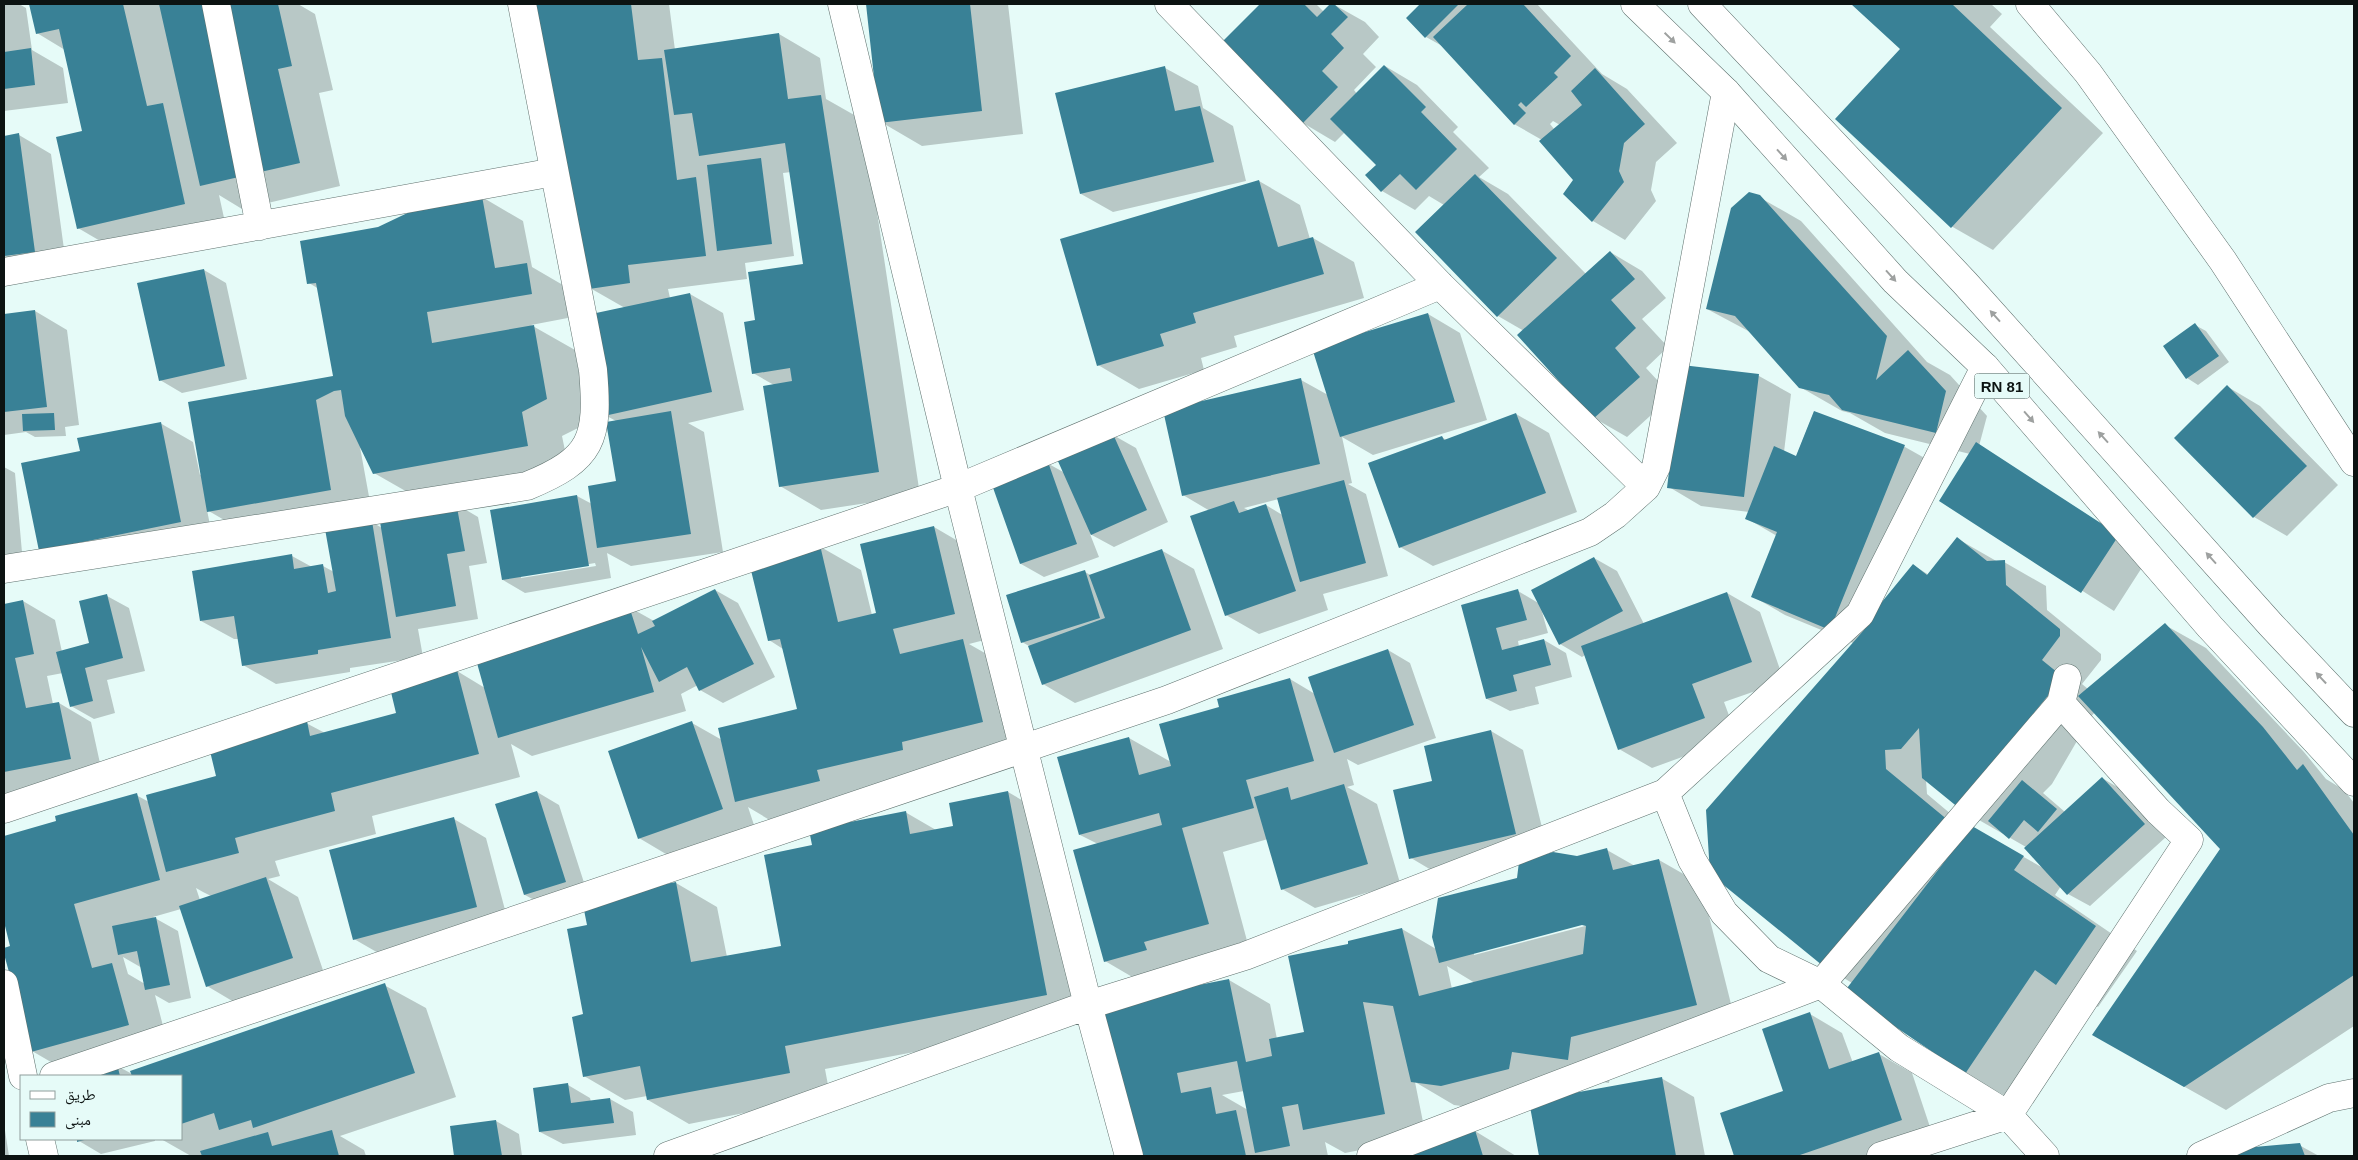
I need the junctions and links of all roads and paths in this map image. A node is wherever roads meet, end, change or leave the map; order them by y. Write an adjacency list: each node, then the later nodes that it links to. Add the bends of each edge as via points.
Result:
1 (216, 4): 10 (main road)
2 (522, 4): 9 (main road)
3 (842, 4): 16 (main road)
4 (1169, 4): 12 (main road)
5 (1635, 4): 8 (main road, RN 81, one-way to 8)
6 (1702, 4): 18 (main road, RN 81, one-way to 6, via 2264,618 1965,283)
7 (2030, 4): 14 (main road, via 2088,73 2223,261)
8 (1726, 92): 13 (main road, RN 81, one-way to 13, via 1895,281); 15 (main road, via 1656,467)
9 (554, 172): 10 (main road); 17 (main road, via 593,370 596,410 589,442 574,461 552,476 527,486)
10 (260, 226): 11 (main road)
11 (4, 272)
12 (1440, 285): 15 (main road); 16 (main road)
13 (1985, 367): 20 (main road, RN 81, one-way to 20, via 2210,627); 21 (main road, via 1860,614)
14 (2354, 462)
15 (1646, 487): 19 (main road, via 1590,532 1167,700)
16 (958, 488): 19 (main road); 22 (main road)
17 (4, 569)
18 (2354, 713)
19 (1025, 748): 25 (main road); 27 (main road)
20 (2354, 782)
21 (1665, 793): 24 (main road, via 1692,860 1724,913 1769,959); 25 (main road, via 1245,956)
22 (4, 809)
23 (4, 984): 26 (main road)
24 (1821, 984): 30 (main road, via 1899,1048); 30 (main road, via 2064,691 2158,811 2189,840); 35 (main road)
25 (1088, 1005): 33 (main road); 34 (main road)
26 (23, 1075)
27 (57, 1075)
28 (2354, 1079): 29 (main road)
29 (2342, 1096): 38 (main road)
30 (2008, 1115): 36 (main road); 37 (main road)
31 (40, 1140): 32 (main road)
32 (44, 1156)
33 (668, 1156)
34 (1129, 1156)
35 (1371, 1156)
36 (1881, 1156)
37 (2045, 1156)
38 (2201, 1156)

